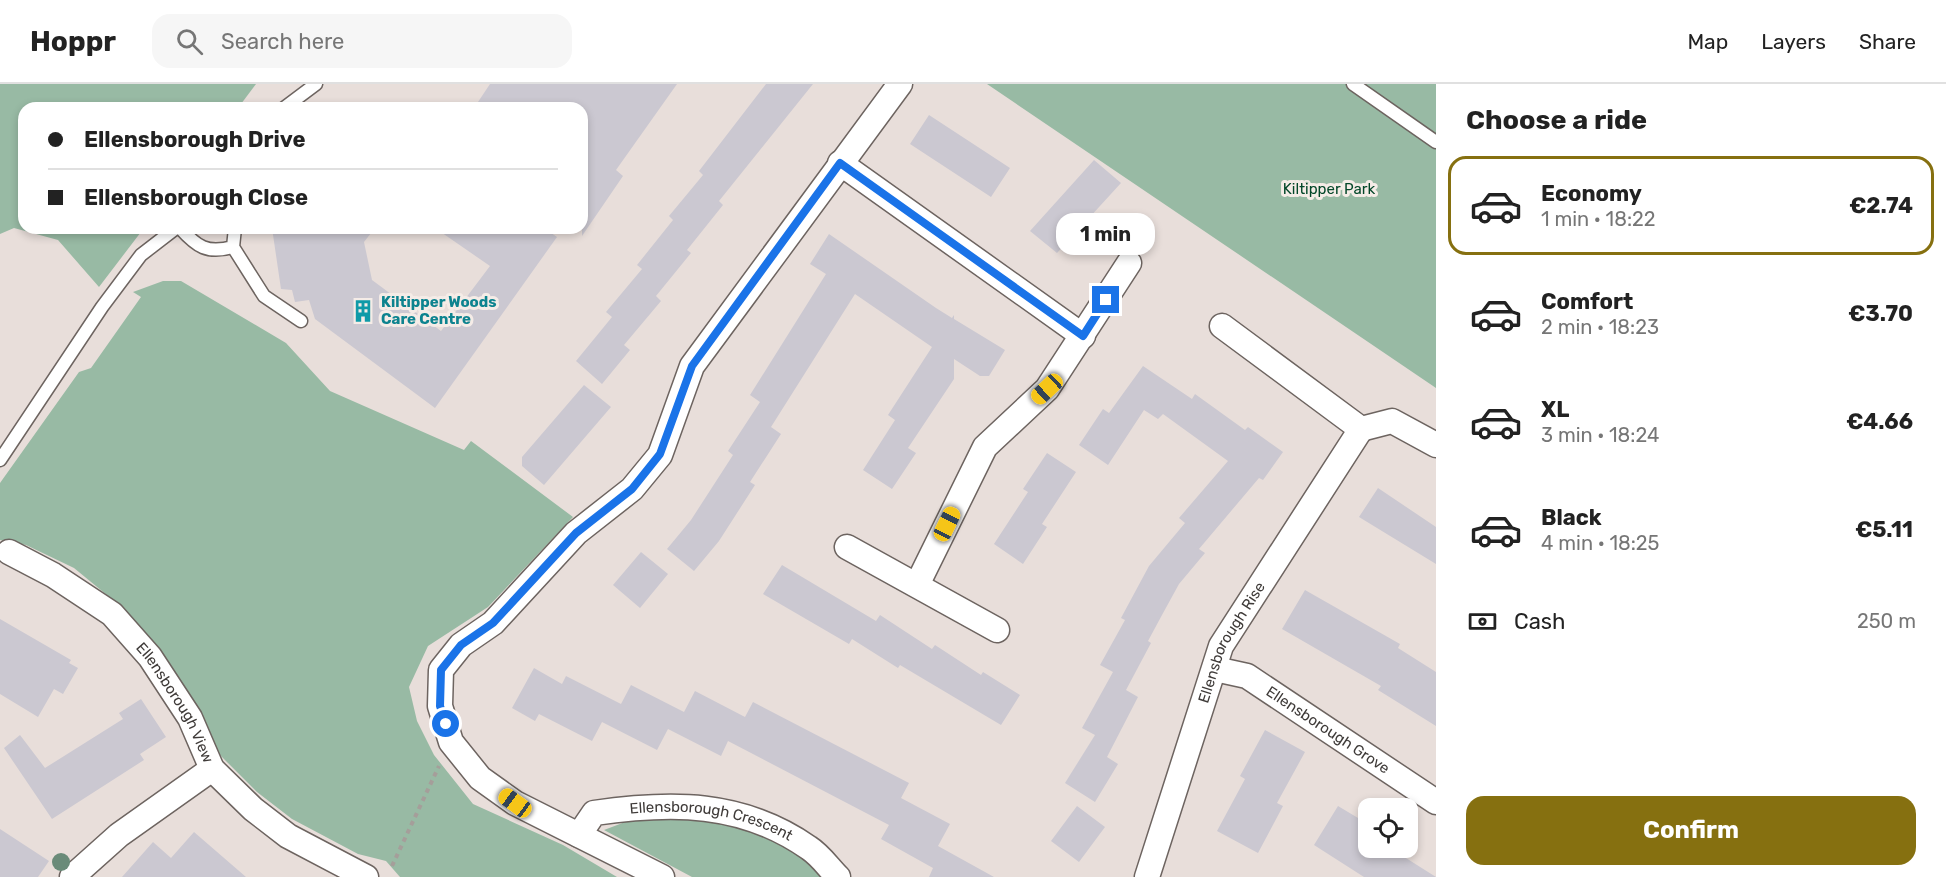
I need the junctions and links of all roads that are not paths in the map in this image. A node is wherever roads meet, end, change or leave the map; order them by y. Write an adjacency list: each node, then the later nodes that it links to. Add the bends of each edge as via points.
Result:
1 (316, 84): 4 (lane)
2 (900, 84): 6 (street)
3 (1353, 84): 5 (lane)
4 (292, 102)
5 (1436, 142)
6 (840, 163): 14 (street); 25 (street, via 692,366 660,454 632,489 576,533 493,623 461,645 441,670 440,706 447,750 515,803)
7 (170, 234): 17 (lane, via 141,255 115,289)
8 (184, 234): 10 (lane, via 194,244 216,252)
9 (234, 234): 10 (lane)
10 (232, 247): 12 (lane, via 264,296)
11 (1129, 263): 14 (street)
12 (301, 321)
13 (1222, 326): 15 (street)
14 (1083, 336): 20 (street, via 1047,389 984,447)
15 (1361, 429): 16 (street, via 1392,421); 22 (street, Ellensborough Rise, via 1221,646)
16 (1436, 446)
17 (0, 460)
18 (847, 547): 20 (street)
19 (9, 552): 23 (street, Ellensborough View, via 112,614 150,657 190,718)
20 (917, 585): 21 (street)
21 (997, 630)
22 (1215, 669): 24 (street, Ellensborough Grove, via 1247,676); 30 (street, Ellensborough Rise)
23 (212, 768): 26 (street, via 119,835); 27 (street, Ellensborough View, via 253,809 288,836)
24 (1436, 802)
25 (579, 835): 28 (street); 29 (street, Ellensborough Crescent, via 594,813 647,805 708,807 759,821 810,848)
26 (72, 877)
27 (366, 877)
28 (662, 877)
29 (838, 877)
30 (1147, 877)

